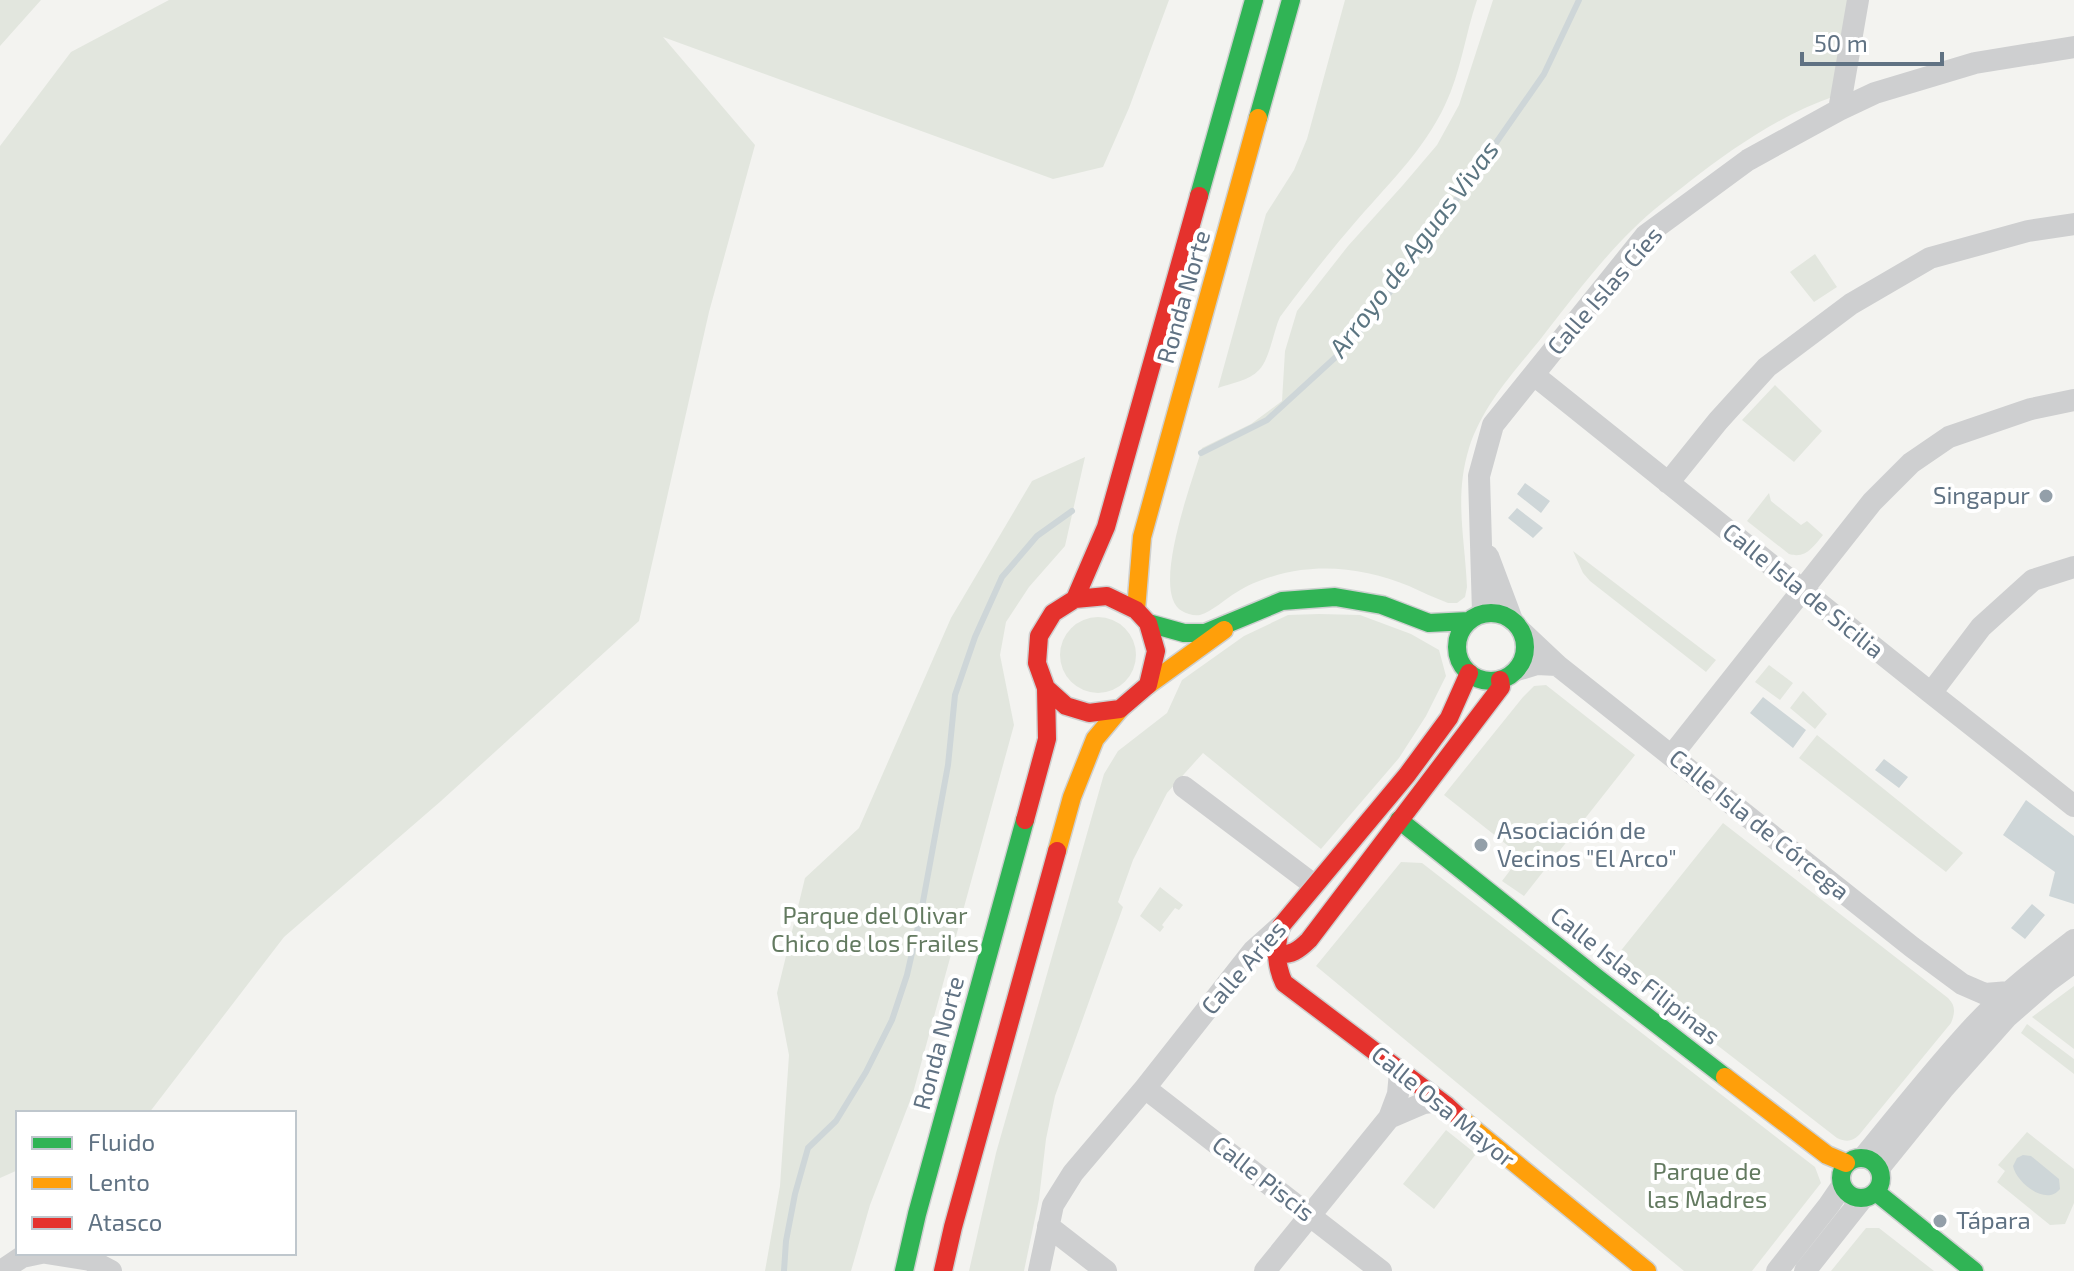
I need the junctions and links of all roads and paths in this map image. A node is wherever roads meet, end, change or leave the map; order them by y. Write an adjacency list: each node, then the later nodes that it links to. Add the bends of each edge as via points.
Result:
1 (1254, 0): 15 (main road, Ronda Norte, via 1106,527)
2 (1291, 0): 16 (main road, Ronda Norte, via 1142,537)
3 (1858, 0): 5 (street)
4 (2074, 47): 6 (street, Calle Islas Cíes, via 1975,63)
5 (1846, 75): 6 (street); 7 (street)
6 (1875, 93): 7 (street, Calle Islas Cíes)
7 (1839, 110): 9 (street, Calle Islas Cíes, via 1748,160 1646,235)
8 (2074, 224): 11 (street, via 1930,258 1851,304 1767,367)
9 (1534, 375): 11 (street, Calle Isla de Sicilia); 12 (street, Calle Islas Cíes, via 1493,425 1479,476)
10 (2074, 400): 14 (street, via 1949,437 1911,463 1872,502)
11 (1668, 483): 14 (street, Calle Isla de Sicilia)
12 (1481, 540): 17 (street, Calle Islas Cíes); 20 (street, Calle Islas Cíes)
13 (2074, 567): 27 (street, via 2033,580 1981,627)
14 (1802, 590): 27 (street, Calle Isla de Sicilia); 29 (street)
15 (1075, 599): 16 (main road, via 1107,596); 26 (main road, Ronda Norte, via 1053,613 1039,636 1037,663)
16 (1142, 616): 18 (main road, via 1184,633 1205,633); 25 (main road, Ronda Norte, via 1156,651)
17 (1476, 617): 19 (main road); 20 (main road, via 1503,615); 21 (main road, via 1461,630)
18 (1234, 622): 19 (main road, via 1282,601 1335,597 1382,605); 25 (main road)
19 (1429, 623): 21 (main road)
20 (1517, 626): 22 (street, Calle Isla de Córcega); 24 (main road, via 1525,652)
21 (1458, 654): 23 (main road)
22 (1557, 665): 24 (street, via 1537,664); 29 (street, Calle Isla de Córcega)
23 (1469, 673): 24 (main road, via 1489,681); 32 (main road, Calle Aries, via 1449,718)
24 (1508, 675): 33 (main road, Calle Aries)
25 (1148, 685): 28 (main road)
26 (1046, 688): 28 (main road, via 1066,706 1089,713); 55 (main road, Ronda Norte, via 1047,739)
27 (1931, 693): 31 (street, Calle Isla de Sicilia)
28 (1120, 709): 56 (main road, via 1095,739 1072,797)
29 (1672, 755): 39 (street, Calle Isla de Córcega)
30 (1184, 787): 34 (street)
31 (2074, 806)
32 (1378, 810): 33 (street); 34 (main road, Calle Aries)
33 (1399, 820): 37 (main road, Calle Aries, via 1301,949); 46 (main road, Calle Islas Filipinas, via 1808,1141 1827,1155)
34 (1314, 885): 35 (main road, Calle Aries)
35 (1281, 926): 37 (main road); 43 (street, Calle Aries, via 1253,951)
36 (2074, 940): 40 (street)
37 (1276, 954): 42 (main road, Calle Osa Mayor, via 1284,983)
38 (2074, 962): 46 (street, via 2007,1017 1943,1089)
39 (1962, 984): 40 (street, Calle Isla de Córcega, via 1985,994); 41 (street)
40 (2009, 992): 41 (street)
41 (1976, 1025): 46 (street)
42 (1400, 1072): 44 (main road, Calle Osa Mayor); 45 (street)
43 (1145, 1088): 49 (street, Calle Piscis); 50 (street, Calle Aries, via 1073,1173 1053,1205)
44 (1438, 1101): 45 (street); 61 (main road, Calle Osa Mayor)
45 (1389, 1118): 49 (street)
46 (1863, 1163): 47 (main road, via 1842,1171); 48 (main road, via 1880,1185)
47 (1842, 1186): 48 (main road, via 1852,1197); 62 (street)
48 (1869, 1196): 63 (street); 64 (main road)
49 (1310, 1214): 59 (street); 60 (street, Calle Piscis)
50 (1048, 1226): 57 (street, Calle Aries); 58 (street)
51 (32, 1255): 53 (street)
52 (56, 1255): 54 (street, via 90,1260)
53 (1, 1271)
54 (111, 1271)
55 (904, 1271)
56 (943, 1271)
57 (1039, 1271)
58 (1106, 1271)
59 (1265, 1271)
60 (1381, 1271)
61 (1647, 1271)
62 (1777, 1271)
63 (1805, 1271)
64 (1974, 1271)

